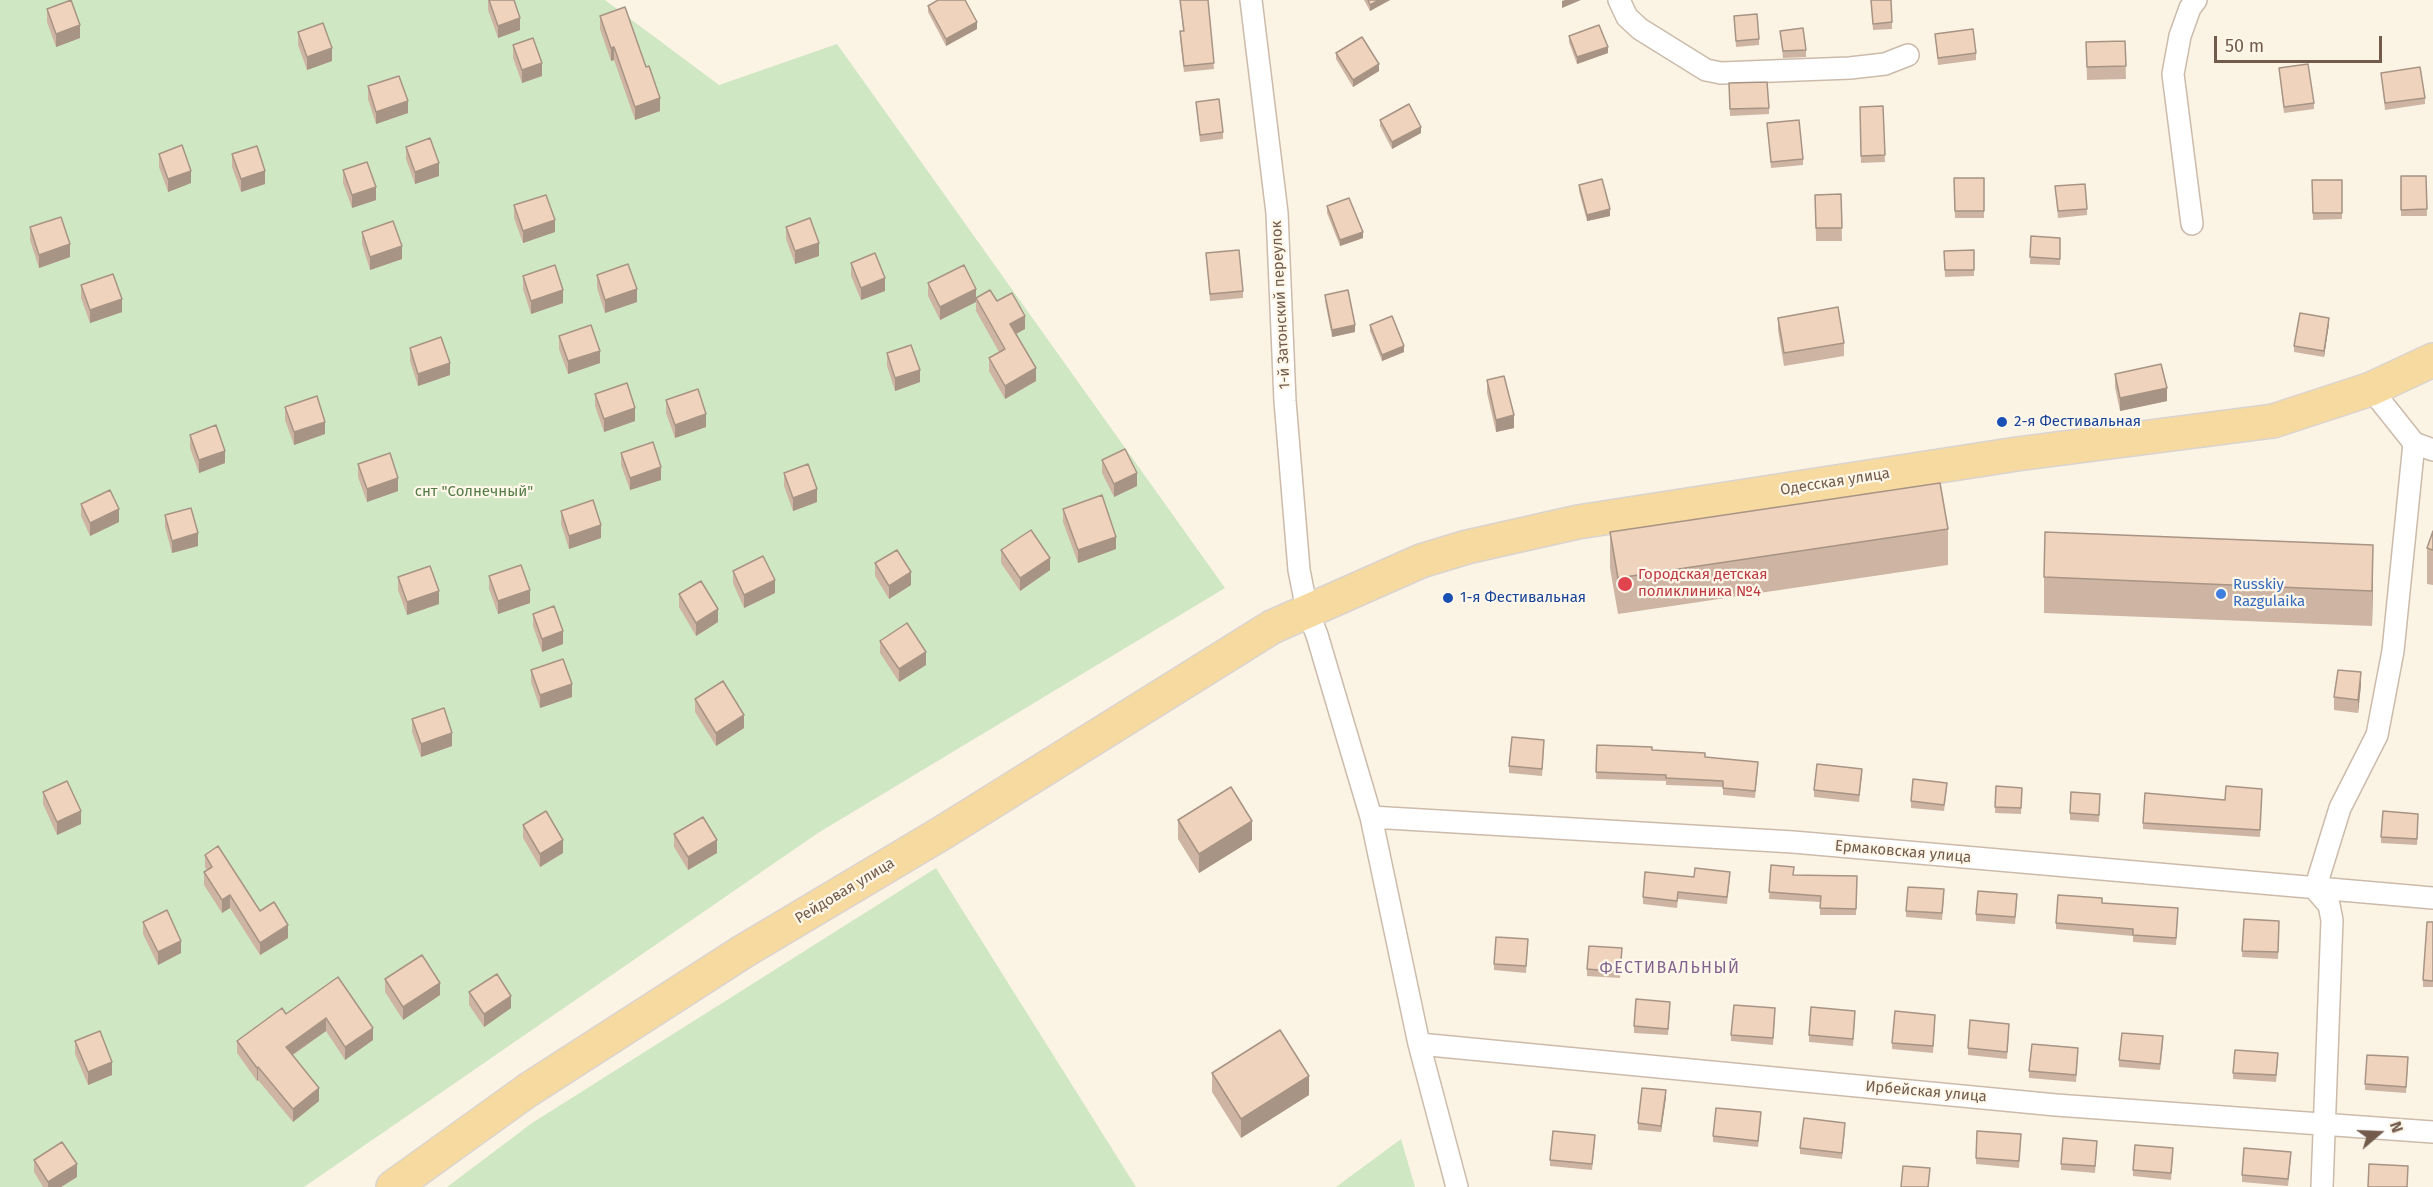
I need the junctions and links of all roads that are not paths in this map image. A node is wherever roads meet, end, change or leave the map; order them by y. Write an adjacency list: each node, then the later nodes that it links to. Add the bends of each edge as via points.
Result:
1 (1251, 0): 9 (street, 1-й Затонский переулок, via 1277,213 1285,401 1299,570)
2 (1618, 0): 4 (street, via 1640,29 1707,70 1721,74 1850,68 1885,64)
3 (2196, 0): 5 (street, via 2180,36 2173,74)
4 (1908, 55)
5 (2192, 224)
6 (2433, 360): 7 (main road, Одесская улица)
7 (2372, 389): 8 (street); 9 (main road, Одесская улица, via 2273,421 1997,456 1578,522 1421,561)
8 (2423, 446): 11 (street, via 2377,735 2340,808)
9 (1307, 610): 10 (street, 1-й Затонский переулок); 16 (main road, Рейдовая улица, via 1262,633 942,833 744,951 528,1090)
10 (1371, 817): 11 (street, Ермаковская улица, via 1793,842); 13 (street, 1-й Затонский переулок)
11 (2315, 890): 12 (street, Ермаковская улица); 14 (street, via 2329,905 2332,920)
12 (2433, 898)
13 (1419, 1044): 14 (street, Ирбейская улица, via 2056,1104); 17 (street, 1-й Затонский переулок)
14 (2326, 1124): 15 (street, Ирбейская улица); 18 (street)
15 (2433, 1132)
16 (393, 1187)
17 (1457, 1187)
18 (2322, 1187)

